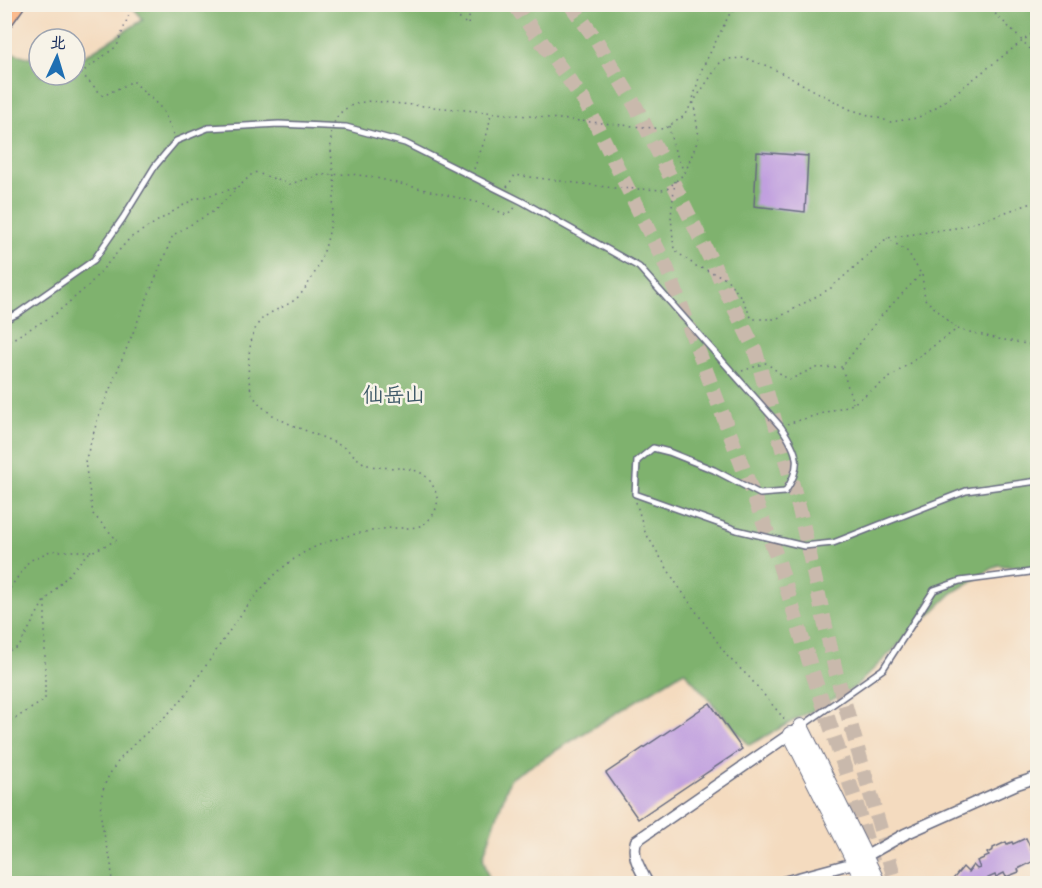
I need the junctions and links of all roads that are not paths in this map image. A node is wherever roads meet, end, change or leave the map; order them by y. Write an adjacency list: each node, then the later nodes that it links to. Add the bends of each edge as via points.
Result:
1 (16, 5): 2 (main road)
2 (4, 21)
3 (4, 320): 4 (lane, via 94,260 154,166 176,141 208,128 279,124 346,127 405,143 523,202 639,267 781,426 796,449 795,477 785,492 759,494 705,466 653,448 637,461 635,494 737,530 804,546 833,543 966,491)
4 (1038, 481)
5 (1038, 571): 6 (lane, via 960,581 934,590 883,669)
6 (795, 730): 8 (street); 9 (street); 10 (street, via 636,841 635,858)
7 (1038, 777): 8 (street)
8 (866, 855): 9 (street); 13 (street)
9 (854, 863): 11 (street); 12 (street)
10 (648, 884)
11 (776, 884)
12 (865, 884)
13 (879, 884)

